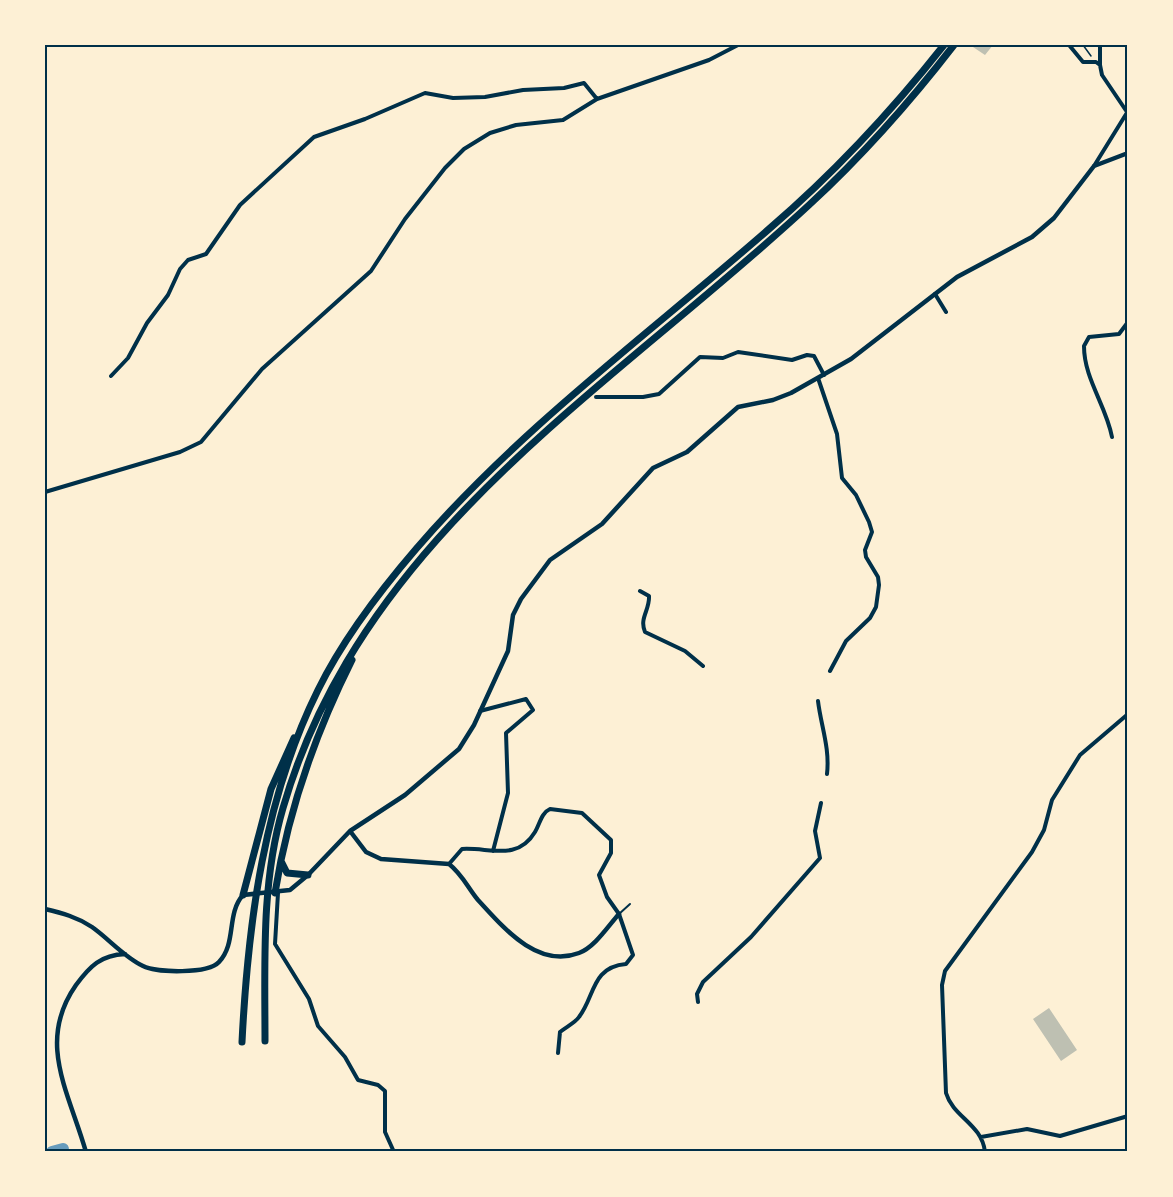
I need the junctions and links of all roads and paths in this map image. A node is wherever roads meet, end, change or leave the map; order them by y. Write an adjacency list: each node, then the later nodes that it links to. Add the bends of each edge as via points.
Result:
1 (738, 45): 8 (street, via 709,60)
2 (944, 45): 12 (highway, via 864,139)
3 (954, 45): 12 (highway, via 870,144)
4 (1069, 45): 7 (street, via 1083,62)
5 (1083, 45): 7 (path)
6 (1100, 45): 7 (street)
7 (1098, 64): 9 (street)
8 (597, 99): 17 (street, via 584,83 485,97 453,98 425,93 314,136 240,205 206,254 188,260 180,269 128,358); 21 (street, via 563,120 516,125 490,133 464,149 405,219 371,271 262,369 201,442 180,452)
9 (1127, 112): 11 (street)
10 (1128, 153): 11 (street)
11 (1094, 166): 13 (street, via 1054,218 1032,237 988,258)
12 (772, 232): 23 (highway, via 548,428 463,510); 29 (highway, via 627,349 501,459 442,519 346,642)
13 (935, 294): 14 (street); 16 (street)
14 (946, 312)
15 (1128, 322): 20 (street, via 1119,334 1089,338 1084,346 1093,387 1109,420)
16 (825, 375): 18 (street); 19 (street, via 814,356 792,360 738,352 723,358 700,357 659,394)
17 (111, 376)
18 (818, 378): 25 (street, via 837,434 842,478 856,495 872,532 865,550 879,585 870,618 846,641); 27 (street, via 773,400 738,407 687,452 653,468 602,524 550,561 515,609 508,651)
19 (596, 398)
20 (1112, 437)
21 (45, 492)
22 (640, 591): 24 (street, via 649,596 650,603 642,622 645,632 685,651)
23 (374, 618): 32 (highway, via 330,688); 35 (highway, via 318,732)
24 (703, 666)
25 (830, 671)
26 (818, 701): 30 (street, via 828,748)
27 (480, 711): 33 (street, via 459,748 405,795); 34 (street, via 526,699 533,710 506,733 508,793)
28 (1128, 714): 49 (street, via 1094,741 1074,764 1052,800 1044,830 1032,852 943,976 946,1093 949,1102)
29 (304, 721): 32 (highway); 39 (highway, via 287,749 271,789)
30 (827, 774)
31 (821, 803): 44 (street, via 815,831 820,858 751,937 703,982)
32 (279, 808): 45 (highway, via 266,908); 46 (highway, via 254,906)
33 (350, 831): 36 (street, via 366,852 381,859); 37 (street)
34 (494, 851): 36 (street, via 462,849); 42 (street, via 508,852 521,847 547,810 582,813 612,843 599,875)
35 (280, 858): 37 (highway, via 287,873); 38 (highway)
36 (449, 864): 42 (street, via 530,950 550,955 579,953)
37 (308, 875): 38 (street, via 290,890)
38 (277, 893): 39 (street); 51 (street, via 275,944 309,999 318,1026 341,1052 357,1080 378,1085 385,1091 386,1132)
39 (243, 895): 43 (street, via 235,907 227,951 214,966 160,970 140,965)
40 (630, 904): 42 (lane)
41 (45, 909): 43 (street, via 71,915)
42 (619, 914): 47 (street, via 633,955 626,964 612,968 592,985 579,1017 560,1032)
43 (126, 953): 50 (street, via 109,955 90,966 68,996 58,1018 57,1053)
44 (698, 1002)
45 (265, 1041)
46 (242, 1042)
47 (558, 1053)
48 (1128, 1116): 49 (street, via 1060,1136 1027,1129)
49 (981, 1137): 52 (street)
50 (86, 1152)
51 (394, 1152)
52 (985, 1152)

